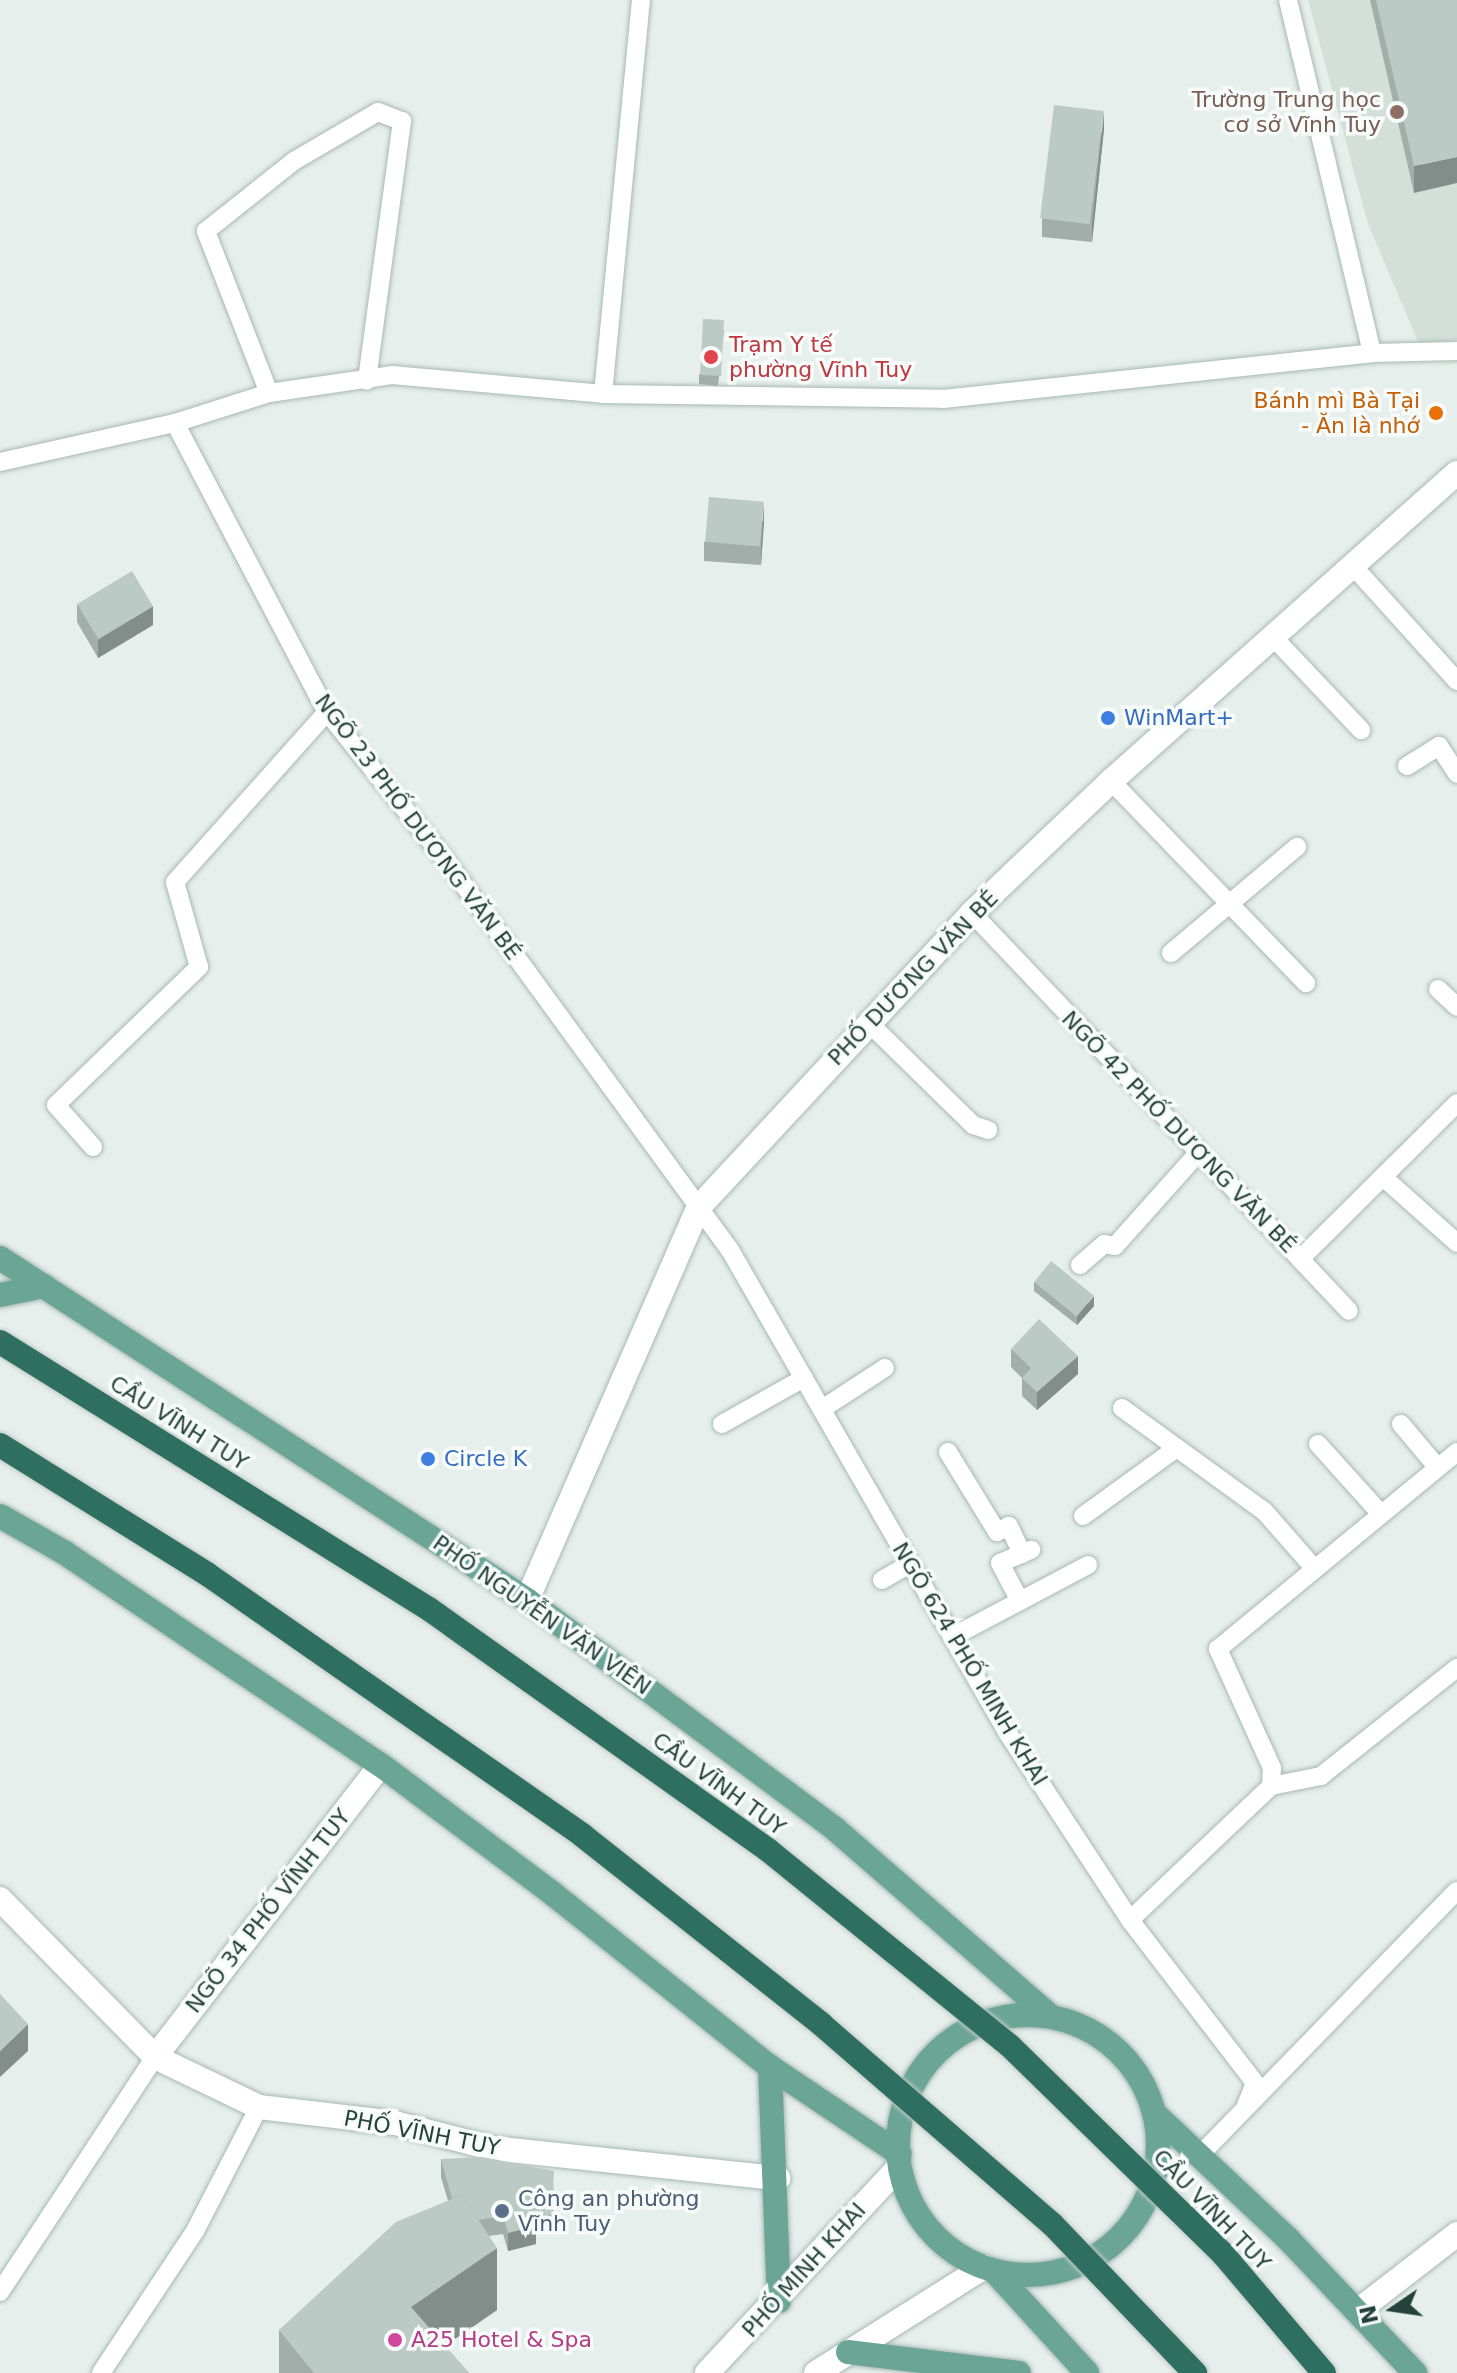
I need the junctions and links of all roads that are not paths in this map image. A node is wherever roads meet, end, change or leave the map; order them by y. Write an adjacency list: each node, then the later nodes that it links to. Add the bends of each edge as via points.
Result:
1 (641, 0): 7 (lane)
2 (1288, 0): 4 (lane)
3 (1457, 351): 4 (lane)
4 (1372, 353): 7 (lane, via 943,399)
5 (367, 381): 6 (lane); 6 (lane, via 402,121 378,112 294,161 206,231); 7 (lane, via 392,375)
6 (269, 393): 8 (lane)
7 (603, 394)
8 (175, 423): 9 (lane); 14 (lane, NGÕ 23 PHỐ DƯƠNG VĂN BÉ)
9 (0, 462)
10 (1457, 473): 11 (street, PHỐ DƯƠNG VĂN BÉ)
11 (1353, 566): 12 (street, PHỐ DƯƠNG VĂN BÉ); 13 (lane)
12 (1274, 638): 15 (lane); 18 (street, PHỐ DƯƠNG VĂN BÉ)
13 (1457, 681)
14 (327, 712): 29 (lane, via 175,882 199,967 56,1105); 32 (lane, NGÕ 23 PHỐ DƯƠNG VĂN BÉ, via 447,862)
15 (1361, 730)
16 (1407, 766): 17 (lane, via 1439,746)
17 (1457, 774)
18 (1111, 781): 20 (lane); 21 (street, PHỐ DƯƠNG VĂN BÉ)
19 (1297, 847): 20 (lane)
20 (1227, 904): 22 (lane); 23 (lane)
21 (972, 913): 26 (street, PHỐ DƯƠNG VĂN BÉ); 30 (lane, NGÕ 42 PHỐ DƯƠNG VĂN BÉ)
22 (1171, 953)
23 (1306, 983)
24 (1438, 989): 25 (lane)
25 (1457, 1007)
26 (868, 1022): 28 (lane, via 973,1125); 32 (street, PHỐ DƯƠNG VĂN BÉ)
27 (1457, 1103): 31 (lane, NGÕ 42 PHỐ DƯƠNG VĂN BÉ)
28 (988, 1130)
29 (93, 1147)
30 (1199, 1152): 35 (lane, NGÕ 42 PHỐ DƯƠNG VĂN BÉ); 36 (lane, via 1115,1246 1104,1244)
31 (1383, 1177): 33 (lane); 35 (lane, NGÕ 42 PHỐ DƯƠNG VĂN BÉ)
32 (699, 1207): 42 (lane, NGÕ 624 PHỐ MINH KHAI); 60 (street, PHỐ DƯƠNG VĂN BÉ)
33 (1457, 1243)
34 (0, 1258): 37 (main road, PHỐ NGUYỄN VĂN VIÊN)
35 (1300, 1259): 39 (lane)
36 (1080, 1265)
37 (44, 1286): 38 (main road); 60 (main road, PHỐ NGUYỄN VĂN VIÊN)
38 (0, 1295)
39 (1349, 1311)
40 (0, 1342): 90 (highway, CẦU VĨNH TUY, bridge, via 429,1609 768,1850 1010,2046 1223,2254)
41 (885, 1368): 44 (lane)
42 (804, 1378): 44 (lane, NGÕ 624 PHỐ MINH KHAI); 45 (lane)
43 (1122, 1408): 49 (lane)
44 (822, 1409): 56 (lane, NGÕ 624 PHỐ MINH KHAI)
45 (722, 1424)
46 (1401, 1424): 52 (lane)
47 (1318, 1444): 53 (lane)
48 (0, 1445): 89 (highway, bridge, via 207,1574 582,1835 821,2024 1052,2224)
49 (1174, 1450): 55 (lane); 58 (lane, via 1264,1511)
50 (948, 1452): 61 (lane, via 997,1532 1009,1526 1026,1552 1000,1563)
51 (1457, 1452): 52 (lane)
52 (1438, 1468): 53 (lane)
53 (1381, 1514): 58 (lane)
54 (0, 1516): 64 (main road, via 65,1553)
55 (1083, 1516)
56 (910, 1564): 59 (lane); 62 (lane, NGÕ 624 PHỐ MINH KHAI)
57 (1088, 1565): 61 (lane)
58 (1315, 1569): 65 (lane, via 1218,1649 1272,1768)
59 (882, 1580)
60 (527, 1600): 69 (main road, PHỐ NGUYỄN VĂN VIÊN, via 835,1829)
61 (1020, 1601): 62 (lane)
62 (952, 1637): 68 (lane, NGÕ 624 PHỐ MINH KHAI, via 1007,1732)
63 (1457, 1668): 65 (lane, via 1321,1776)
64 (381, 1765): 70 (street, NGÕ 34 PHỐ VĨNH TUY); 71 (main road)
65 (1271, 1786): 68 (lane)
66 (1457, 1891): 72 (lane)
67 (0, 1899): 70 (street, PHỐ VĨNH TUY)
68 (1130, 1920): 72 (lane, NGÕ 624 PHỐ MINH KHAI, via 1255,2083)
69 (1050, 2016): 74 (main road, via 1110,2043 1140,2077); 76 (main road, via 997,2016 971,2023 945,2045 916,2080 900,2121)
70 (155, 2057): 73 (street, PHỐ VĨNH TUY); 80 (lane)
71 (770, 2067): 76 (main road); 77 (main road)
72 (1246, 2105): 75 (lane)
73 (259, 2107): 77 (street, PHỐ VĨNH TUY, via 395,2123 491,2148); 84 (lane, via 195,2231)
74 (1156, 2115): 75 (main road); 79 (main road, via 1158,2157 1148,2197 1126,2233 1094,2259 1056,2274)
75 (1198, 2157): 82 (main road)
76 (900, 2160): 79 (main road, via 914,2209 940,2242); 81 (street, PHỐ MINH KHAI)
77 (778, 2178): 81 (main road)
78 (1457, 2234): 82 (street)
79 (989, 2269): 83 (street); 88 (main road)
80 (0, 2292)
81 (779, 2301): 85 (street, PHỐ MINH KHAI)
82 (1359, 2310): 91 (main road)
83 (848, 2352): 86 (street); 87 (main road)
84 (101, 2373)
85 (707, 2373)
86 (816, 2373)
87 (1019, 2373)
88 (1087, 2373)
89 (1195, 2373)
90 (1324, 2373)
91 (1415, 2373)

